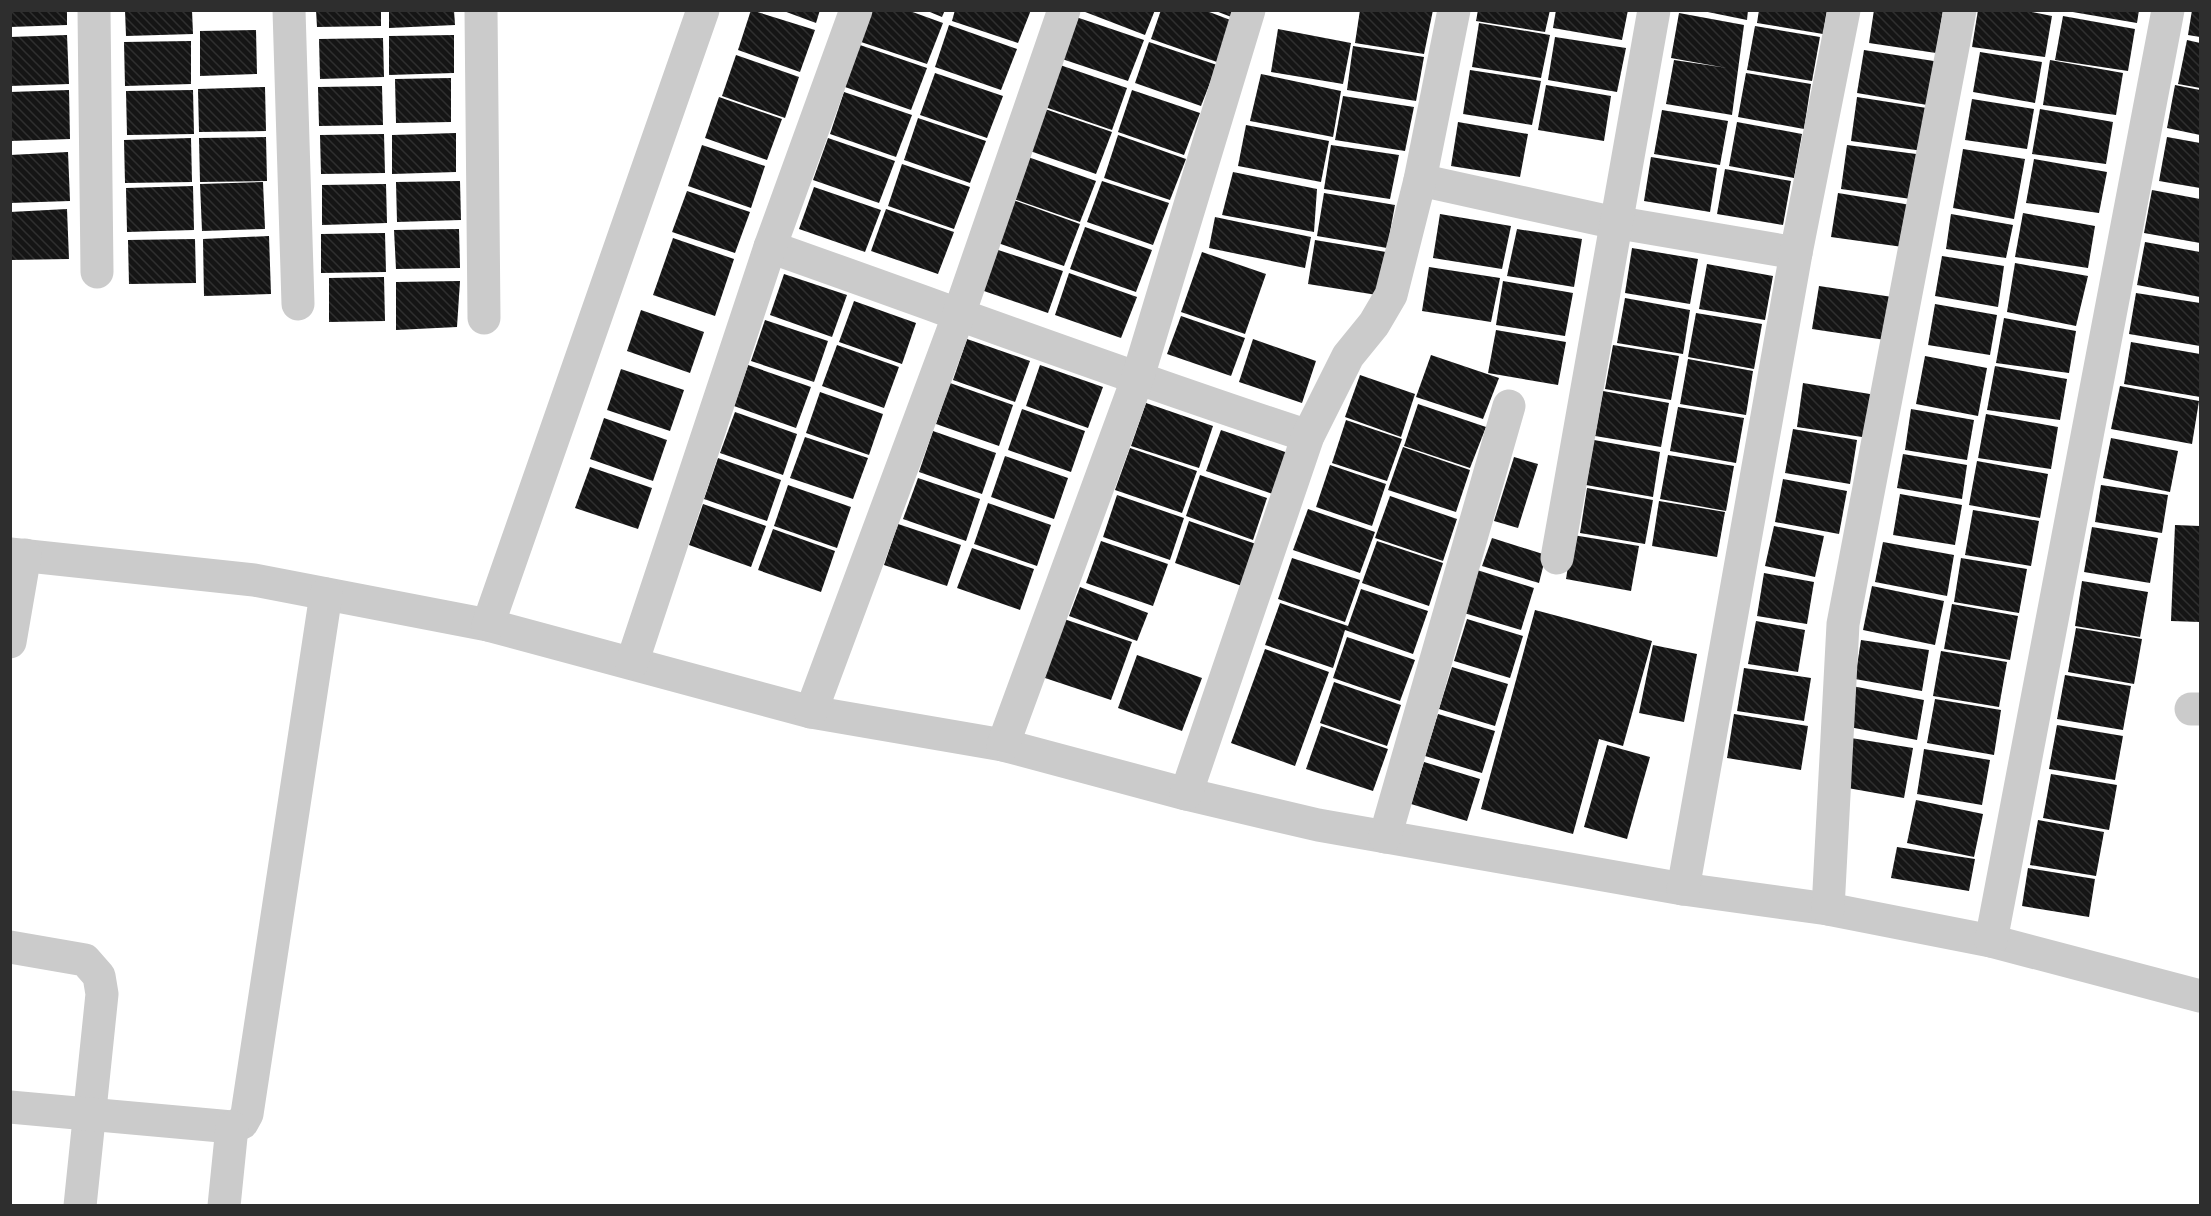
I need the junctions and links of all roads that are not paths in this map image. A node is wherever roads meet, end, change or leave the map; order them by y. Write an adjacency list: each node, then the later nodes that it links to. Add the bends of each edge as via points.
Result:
1 (94, 10): 17 (street)
2 (289, 10): 18 (street)
3 (481, 10): 20 (street)
4 (703, 10): 27 (street)
5 (856, 10): 15 (street)
6 (1064, 10): 19 (street)
7 (1249, 10): 21 (street)
8 (1454, 10): 13 (street)
9 (1654, 10): 14 (street)
10 (1844, 10): 16 (street)
11 (1960, 10): 35 (street, via 1843,624)
12 (2168, 10): 36 (street)
13 (1420, 180): 14 (street); 23 (street, via 1391,295 1348,356)
14 (1616, 223): 16 (street); 25 (street)
15 (770, 247): 19 (street); 29 (street)
16 (1796, 253): 34 (street)
17 (98, 272)
18 (298, 304)
19 (959, 314): 21 (street); 30 (street)
20 (484, 318)
21 (1137, 381): 23 (street); 31 (street)
22 (1509, 406): 33 (street)
23 (1308, 436): 32 (street)
24 (18, 554): 26 (street, via 254,580); 28 (street)
25 (1557, 558)
26 (326, 594): 27 (street); 41 (street, via 247,1114 242,1123)
27 (488, 625): 29 (street)
28 (10, 642)
29 (632, 663): 30 (street)
30 (811, 712): 31 (street)
31 (1002, 745): 32 (street)
32 (1186, 794): 33 (street)
33 (1385, 837): 34 (street)
34 (1683, 889): 35 (street)
35 (1828, 909): 36 (street)
36 (1991, 941): 38 (street)
37 (10, 947): 40 (street, via 85,960 99,976 102,994)
38 (2200, 996)
39 (10, 1107): 40 (street)
40 (90, 1115): 41 (street); 42 (street)
41 (232, 1127): 43 (street)
42 (80, 1206)
43 (224, 1206)

